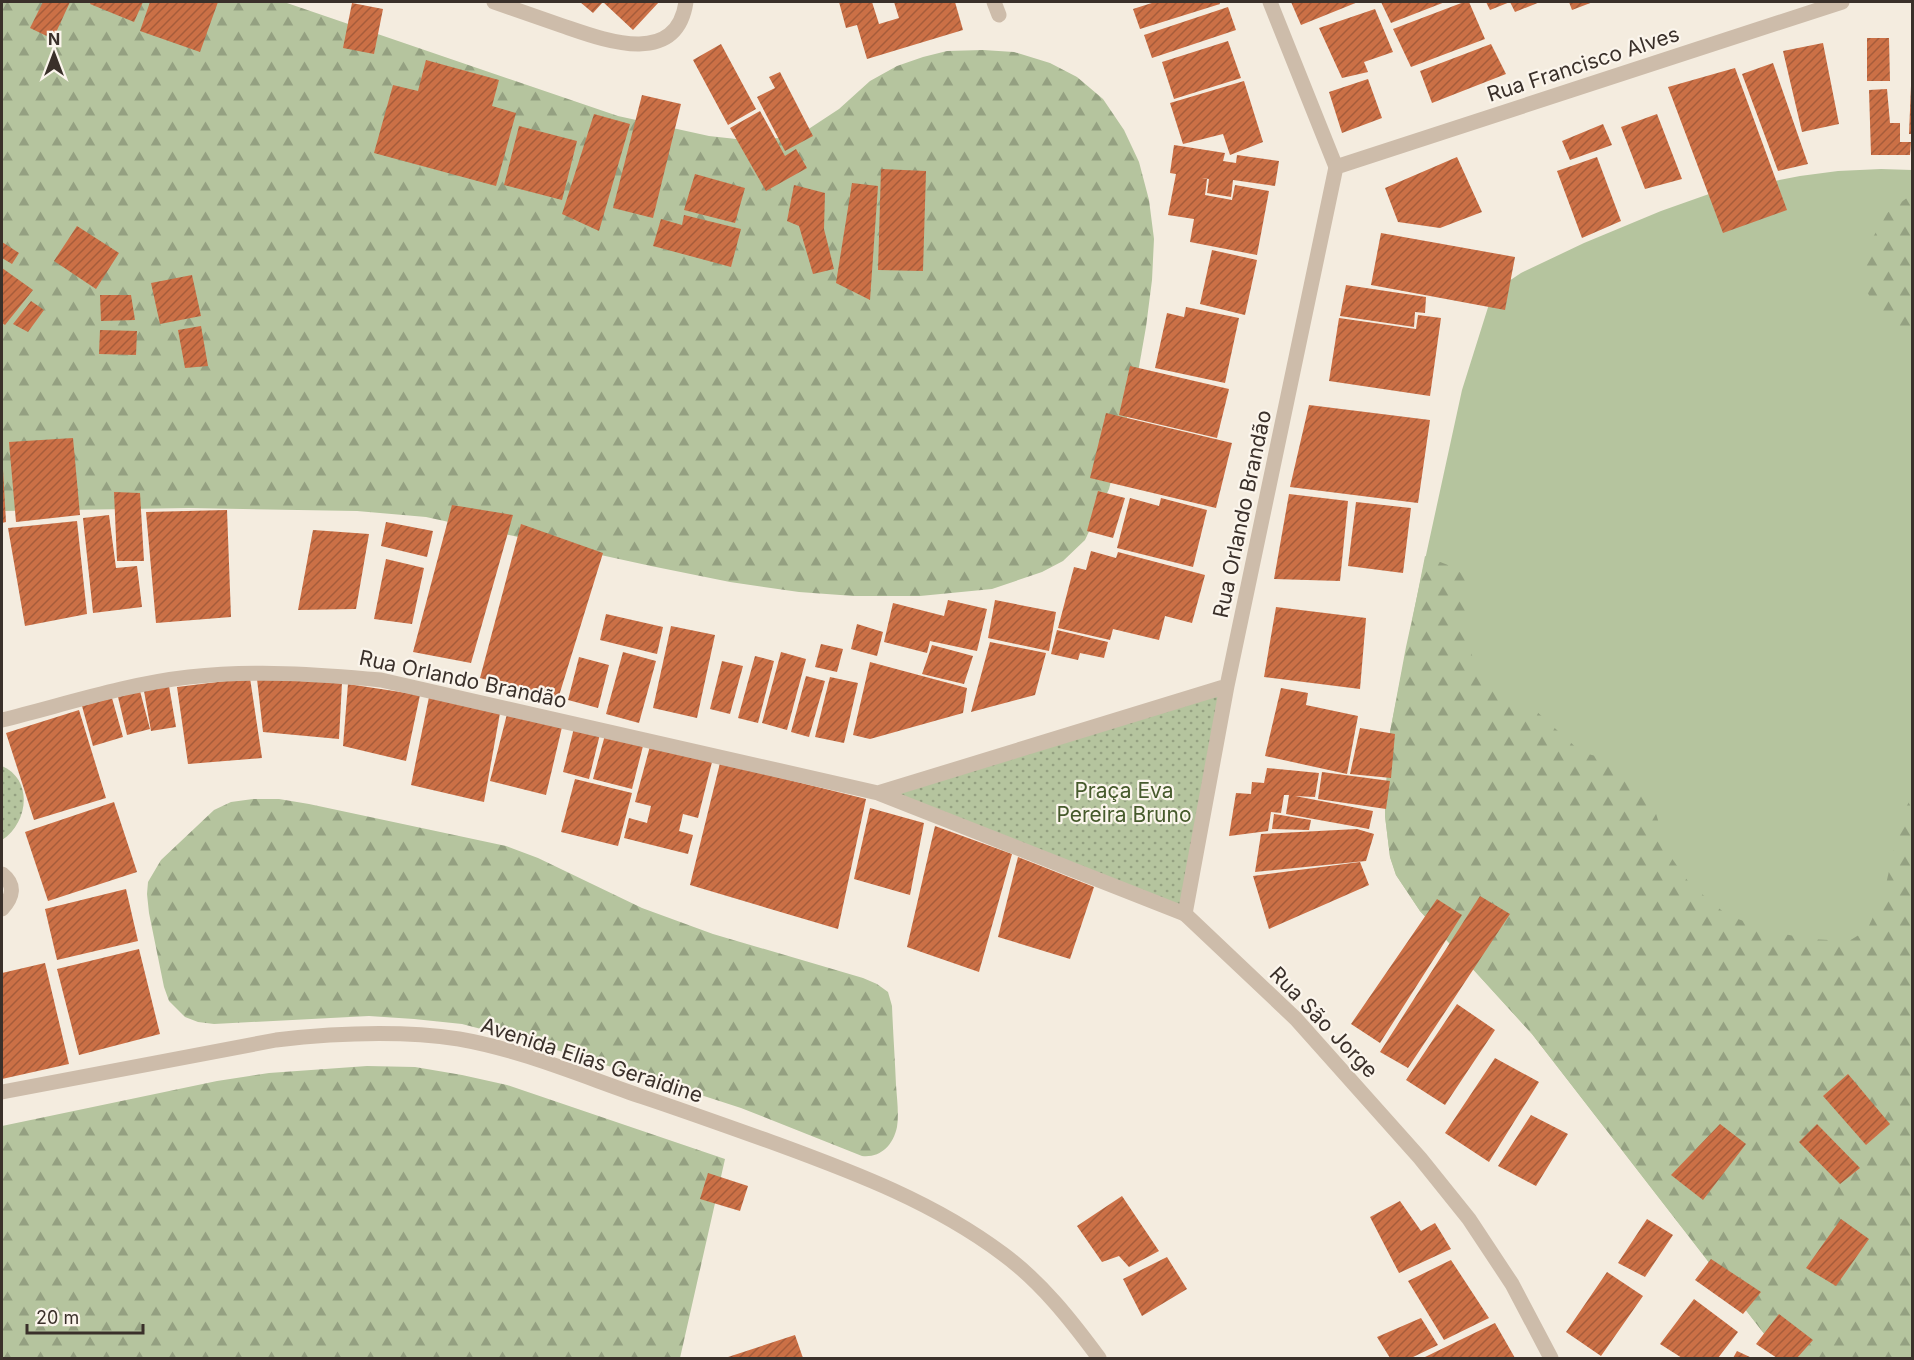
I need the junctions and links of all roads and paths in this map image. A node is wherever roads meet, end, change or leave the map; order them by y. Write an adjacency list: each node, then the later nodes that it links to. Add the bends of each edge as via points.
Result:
1 (494, 2): 2 (street, via 609,42 635,45 664,38 679,23)
2 (686, 2)
3 (1270, 2): 5 (street)
4 (1842, 2): 5 (street, Rua Francisco Alves)
5 (1336, 167): 6 (street, Rua Orlando Brandão)
6 (1227, 686): 8 (street); 11 (street)
7 (2, 720): 8 (street, Rua Orlando Brandão, via 187,677 310,673 381,680)
8 (878, 794): 11 (street, Rua Orlando Brandão)
9 (2, 874): 10 (street, via 10,883 12,896)
10 (2, 909)
11 (1185, 914): 14 (street, Rua São Jorge, via 1296,1018 1420,1158 1469,1219 1506,1274)
12 (2, 1092): 13 (street, Avenida Elias Geraidine, via 321,1035 411,1034 509,1050 867,1177 936,1211 1005,1255 1036,1282)
13 (1099, 1359)
14 (1551, 1359)

